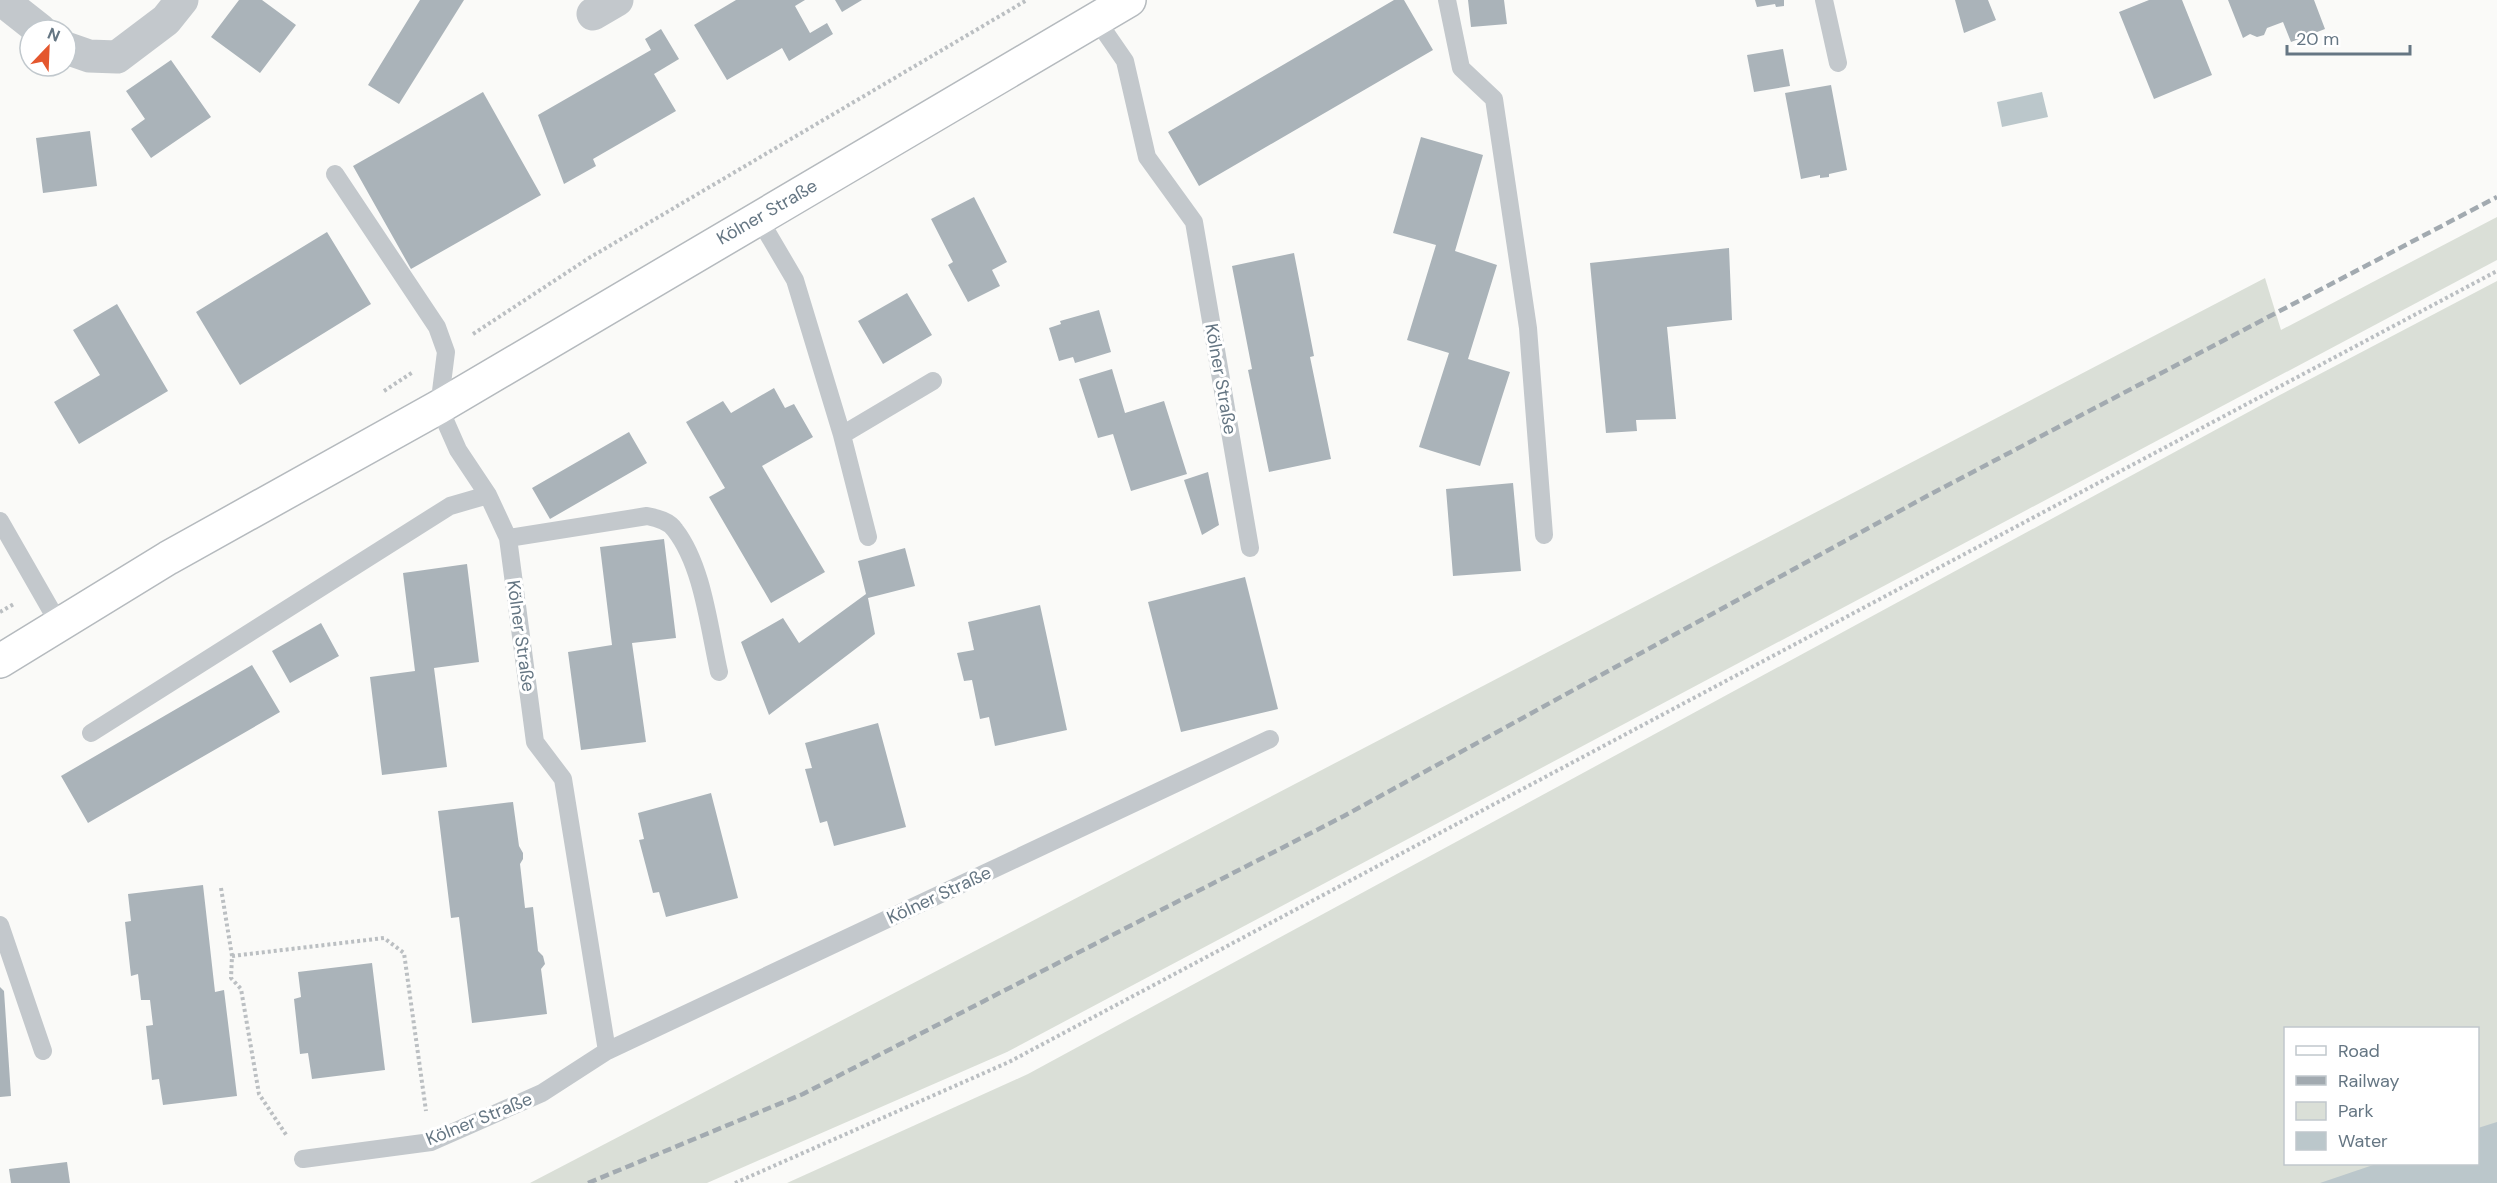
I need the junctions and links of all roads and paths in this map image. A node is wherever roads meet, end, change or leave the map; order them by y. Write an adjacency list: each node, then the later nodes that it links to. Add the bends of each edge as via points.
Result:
1 (2, 0): 7 (street)
2 (182, 0): 9 (street, via 166,20 117,57)
3 (1027, 0): 14 (path, via 589,258)
4 (1129, 0): 8 (main road, Kölner Straße)
5 (1447, 0): 20 (lane, via 1461,68 1494,99 1528,328)
6 (1824, 0): 10 (lane)
7 (25, 18)
8 (1096, 19): 12 (main road, Kölner Straße); 23 (lane, Kölner Straße, via 1125,61 1147,157 1194,222)
9 (78, 52)
10 (1838, 63)
11 (335, 174): 14 (lane, via 436,327)
12 (758, 217): 16 (main road, Kölner Straße); 17 (lane, via 795,280)
13 (2497, 271): 36 (path, via 1009,1062)
14 (446, 352): 16 (lane)
15 (933, 381): 17 (lane)
16 (439, 407): 18 (lane, Kölner Straße, via 458,450); 24 (main road, Kölner Straße, via 168,558)
17 (842, 435): 21 (lane)
18 (488, 495): 22 (lane, Kölner Straße); 27 (lane, via 450,506)
19 (0, 521): 24 (lane)
20 (1545, 535)
21 (868, 537)
22 (508, 538): 26 (lane, via 647,516 662,519 675,528 694,566); 33 (lane, Kölner Straße, via 535,742 563,779)
23 (1250, 548)
24 (59, 624): 25 (main road, Kölner Straße)
25 (0, 661)
26 (718, 672)
27 (91, 733)
28 (1270, 739): 33 (lane, Kölner Straße)
29 (221, 888): 31 (path)
30 (0, 925): 32 (lane)
31 (232, 956): 34 (path, via 384,938 404,953); 35 (path, via 231,978 241,989 259,1094)
32 (43, 1051)
33 (607, 1051): 34 (lane, Kölner Straße, via 542,1093)
34 (431, 1142): 35 (lane, Kölner Straße)
35 (303, 1159)
36 (735, 1183)

